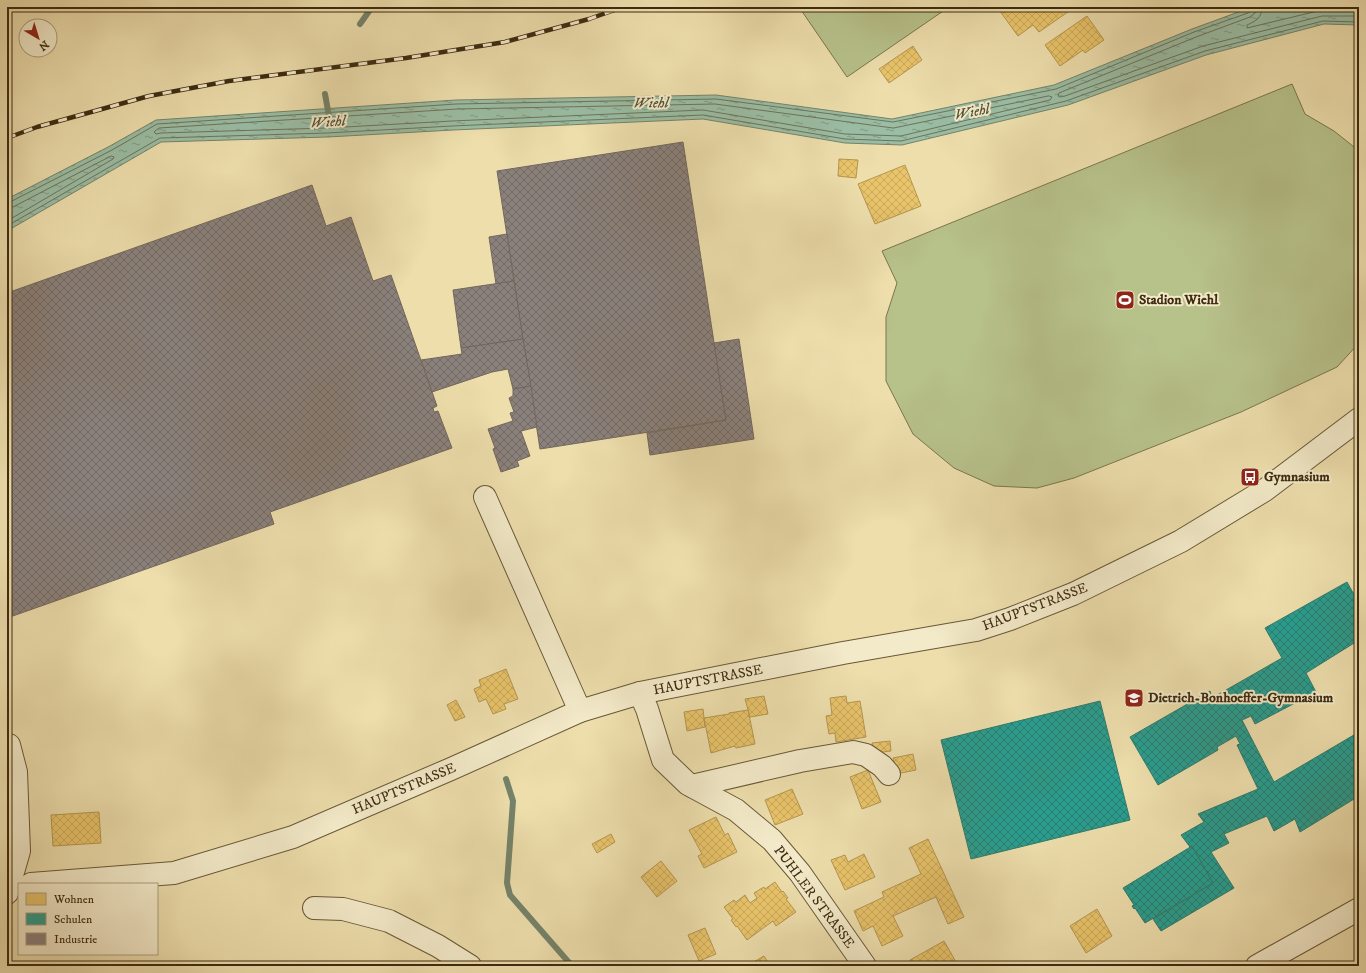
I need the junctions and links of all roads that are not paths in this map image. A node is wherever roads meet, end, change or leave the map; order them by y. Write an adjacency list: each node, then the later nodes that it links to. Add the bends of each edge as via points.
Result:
1 (1359, 419): 3 (street, HAUPTSTRASSE, via 1265,490 1181,541 1073,594 1010,619 976,630)
2 (485, 497): 4 (street)
3 (640, 693): 4 (street, HAUPTSTRASSE); 7 (street, PUHLER STRASSE, via 664,760)
4 (580, 711): 8 (street, HAUPTSTRASSE, via 293,837 174,873)
5 (9, 745): 9 (street, via 16,772 18,851)
6 (889, 774): 7 (street, via 866,755 853,752 800,761)
7 (692, 786): 13 (street, PUHLER STRASSE, via 736,810 772,840 800,873)
8 (44, 883)
9 (11, 887)
10 (314, 908): 12 (street, via 343,909 389,921)
11 (1359, 909): 14 (street)
12 (470, 966)
13 (865, 966)
14 (1257, 966)

